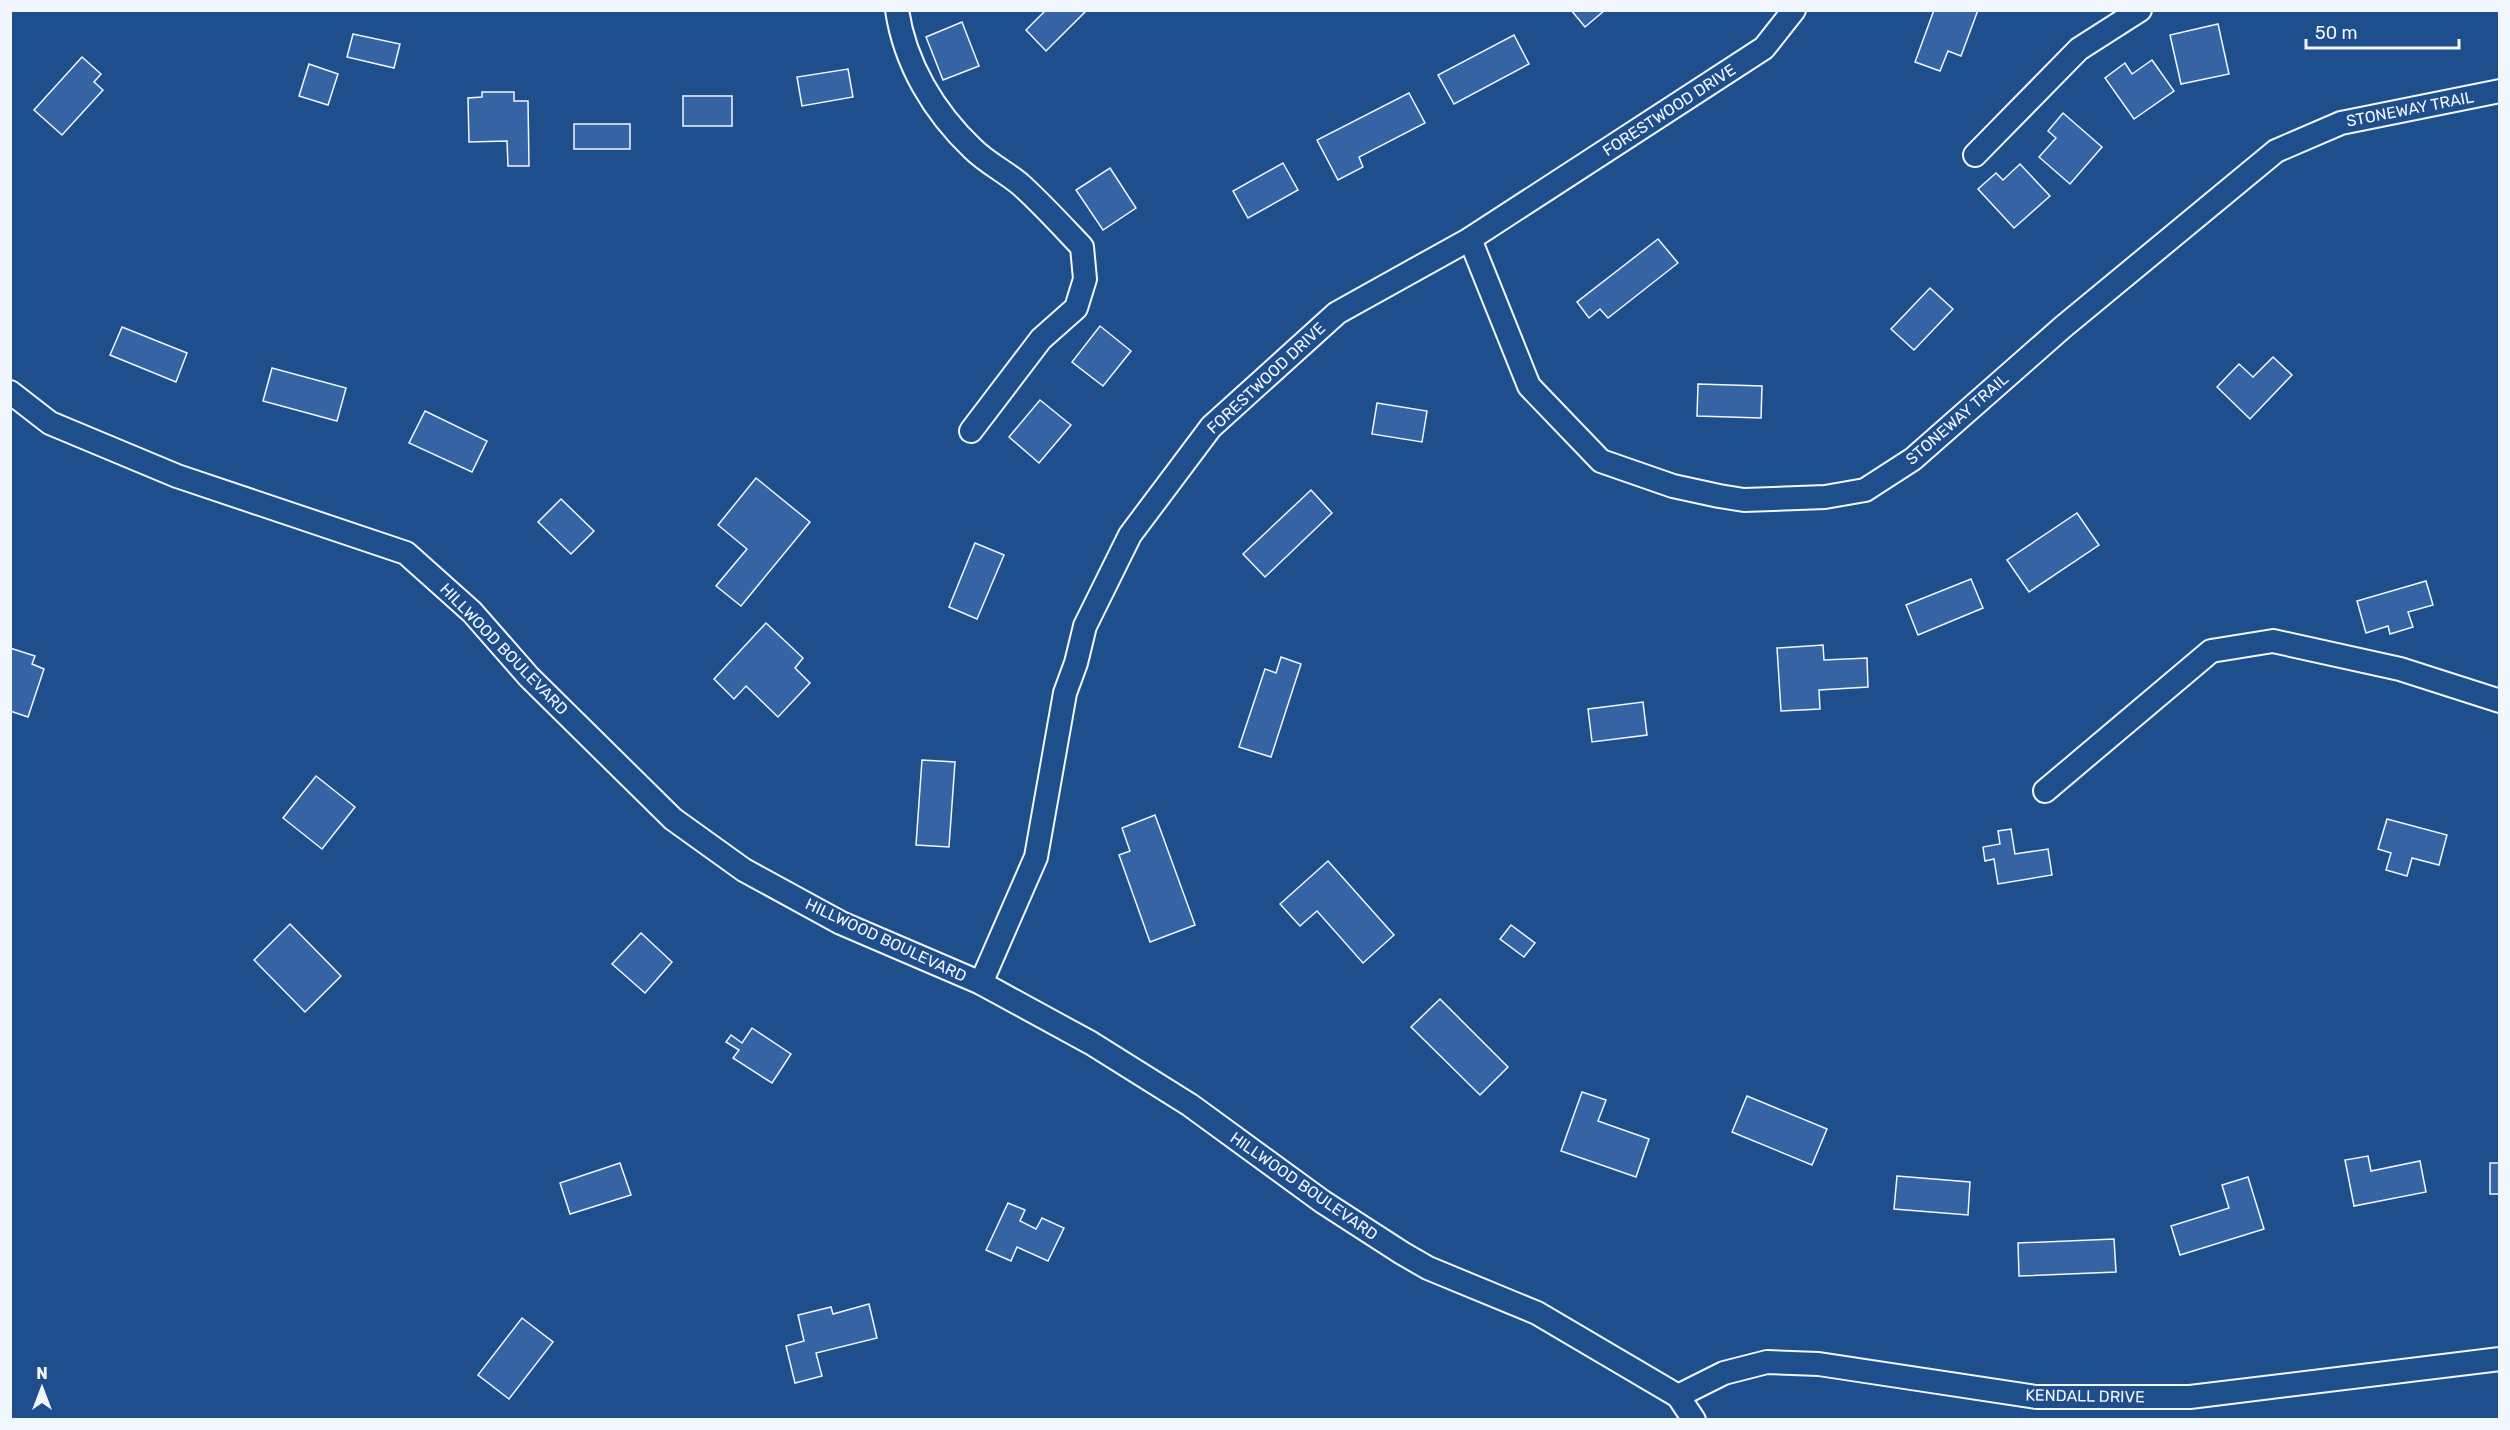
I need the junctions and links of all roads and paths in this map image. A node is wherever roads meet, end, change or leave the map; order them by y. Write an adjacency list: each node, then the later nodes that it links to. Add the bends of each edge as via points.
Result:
1 (897, 10): 8 (street, via 916,76 941,112 973,150 1019,183 1082,247 1085,279 1076,308 1041,339)
2 (1794, 10): 6 (street, FORESTWOOD DRIVE, via 1764,48)
3 (2140, 10): 5 (street, via 2079,50)
4 (2499, 91): 6 (street, STONEWAY TRAIL, via 2341,123 2276,151 2071,319 1913,459 1865,490 1825,498 1744,500 1719,496 1673,486 1601,461 1528,386)
5 (1975, 155)
6 (1470, 239): 11 (street, FORESTWOOD DRIVE, via 1337,313 1210,427 1130,534 1085,626 1065,693 1036,857)
7 (10, 392): 11 (street, HILLWOOD BOULEVARD, via 50,423 171,473 406,552 472,612 530,677 693,835 744,870 841,923)
8 (971, 431)
9 (2499, 701): 10 (street, via 2400,669 2273,641 2211,651)
10 (2045, 791)
11 (981, 982): 13 (street, HILLWOOD BOULEVARD, via 1171,1093 1323,1202 1402,1253 1428,1268 1537,1313)
12 (2499, 1359): 13 (street, KENDALL DRIVE, via 2190,1397 2036,1396 1819,1364 1767,1362 1724,1373)
13 (1678, 1396): 14 (street, HILLWOOD BOULEVARD)
14 (1694, 1419)

